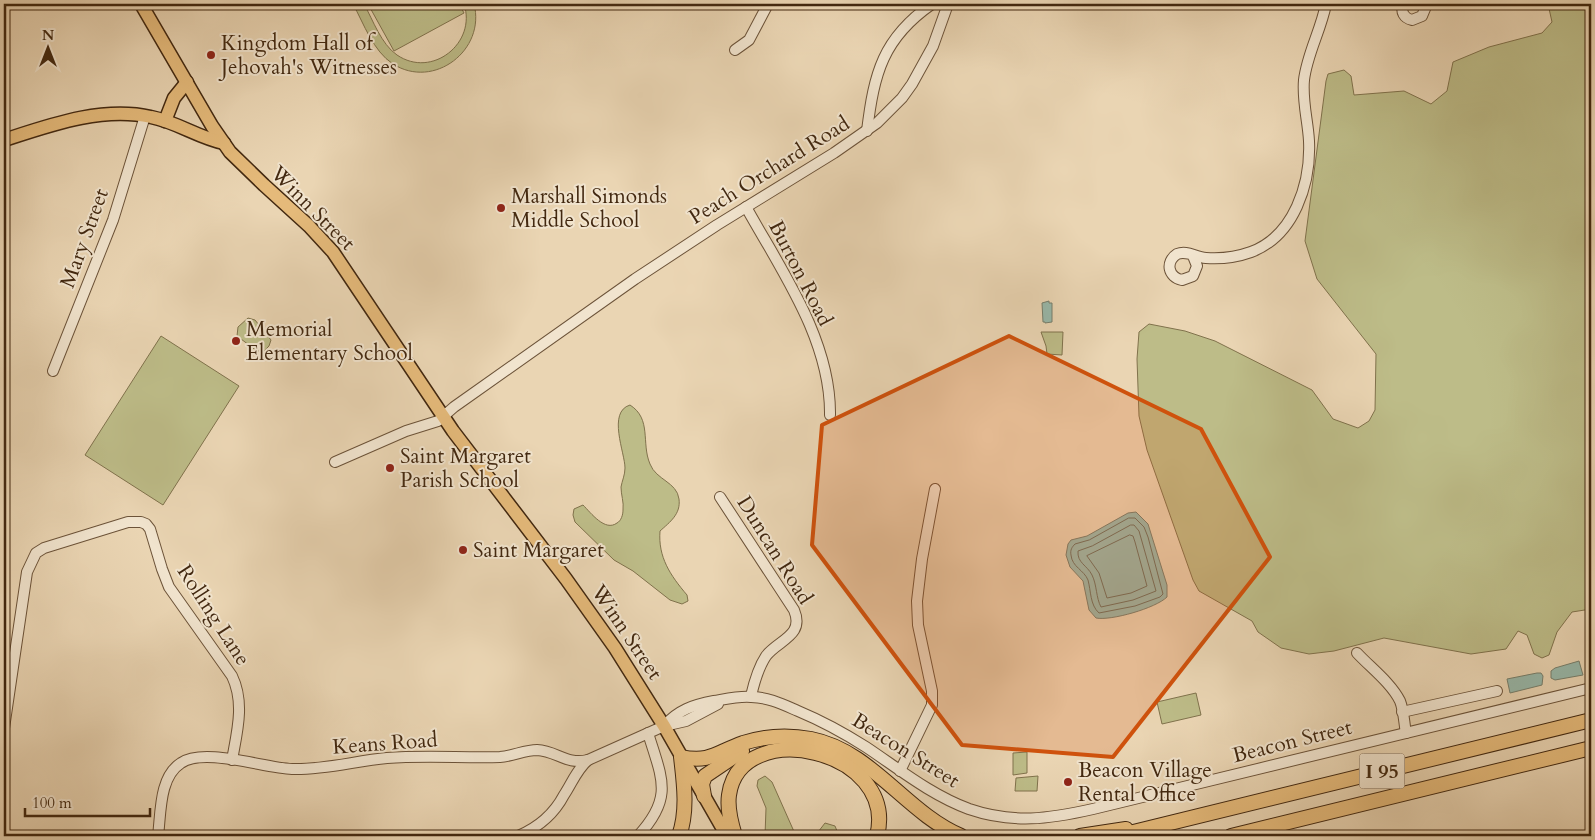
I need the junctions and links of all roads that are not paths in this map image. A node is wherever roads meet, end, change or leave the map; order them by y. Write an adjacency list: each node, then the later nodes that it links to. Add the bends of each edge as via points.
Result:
1 (141, 4): 11 (main road, Winn Street)
2 (768, 4): 10 (street, via 749,40)
3 (932, 4): 14 (street, via 897,34 886,52 873,92)
4 (948, 4): 14 (street, Peach Orchard Road, via 933,46 912,84)
5 (1326, 4): 18 (street, via 1304,75 1308,162 1290,220 1274,238 1250,252 1221,257)
6 (1404, 4): 7 (street, via 1403,14 1412,20 1421,17)
7 (1427, 4)
8 (1433, 4): 9 (street)
9 (1454, 4)
10 (735, 50)
11 (187, 82): 13 (main road, via 174,98); 16 (main road, Winn Street)
12 (145, 116): 13 (main road); 15 (main road, via 86,117); 19 (street, Mary Street, via 113,220)
13 (165, 121): 16 (main road)
14 (867, 130): 17 (street, Peach Orchard Road)
15 (4, 140)
16 (224, 144): 21 (main road, Winn Street, via 328,246)
17 (746, 207): 20 (street, Burton Road, via 808,319 827,376); 21 (street, Peach Orchard Road, via 635,279)
18 (1193, 256)
19 (52, 371)
20 (830, 415)
21 (443, 416): 22 (street, Peach Orchard Road, via 438,421 406,431); 31 (main road, Winn Street, via 587,607 634,675)
22 (335, 462)
23 (935, 489): 40 (street, via 917,601 932,705)
24 (720, 497): 28 (street, Duncan Road, via 797,616 791,636 764,659)
25 (1357, 653): 29 (street, via 1395,693)
26 (1591, 688): 34 (street, Beacon Street)
27 (1497, 692): 29 (street)
28 (751, 696): 31 (street, Beacon Street, via 690,708 674,715); 40 (street, Beacon Street, via 787,706 829,725)
29 (1402, 712): 34 (street)
30 (1591, 720): 43 (highway, I 95)
31 (664, 726): 33 (street, Keans Road); 37 (main road, Winn Street)
32 (4, 728): 38 (street, Rolling Lane, via 27,572 33,557 37,552 128,522 144,523 152,532 169,587 236,684 240,707)
33 (648, 733): 39 (street, Keans Road); 46 (street, via 661,776 662,794 654,817)
34 (1406, 733): 40 (street, Beacon Street, via 1045,818 1015,819 986,814 942,797)
35 (772, 737): 37 (highway, via 741,744 707,758); 41 (highway, via 747,748 707,774 702,784); 51 (highway, via 811,739 837,748 863,764 936,823)
36 (1591, 748): 42 (highway, I 95)
37 (681, 757): 41 (main road, Winn Street); 47 (highway, via 685,802)
38 (232, 760): 39 (street, Keans Road, via 298,769 404,757 502,757 534,750 575,762); 44 (street, Keans Road, via 196,757 175,767 166,782)
39 (588, 760): 45 (street, via 553,811)
40 (900, 771)
41 (704, 796): 48 (main road, Winn Street)
42 (1343, 809): 54 (highway, I 95); 55 (highway)
43 (1174, 822): 52 (highway); 53 (highway, I 95)
44 (158, 836)
45 (518, 836)
46 (638, 836)
47 (679, 836)
48 (727, 836)
49 (734, 836): 50 (highway, via 729,797 737,776 758,757 788,749 827,756 859,776 877,805)
50 (877, 836)
51 (961, 836)
52 (1080, 836)
53 (1117, 836)
54 (1231, 836)
55 (1256, 836)

